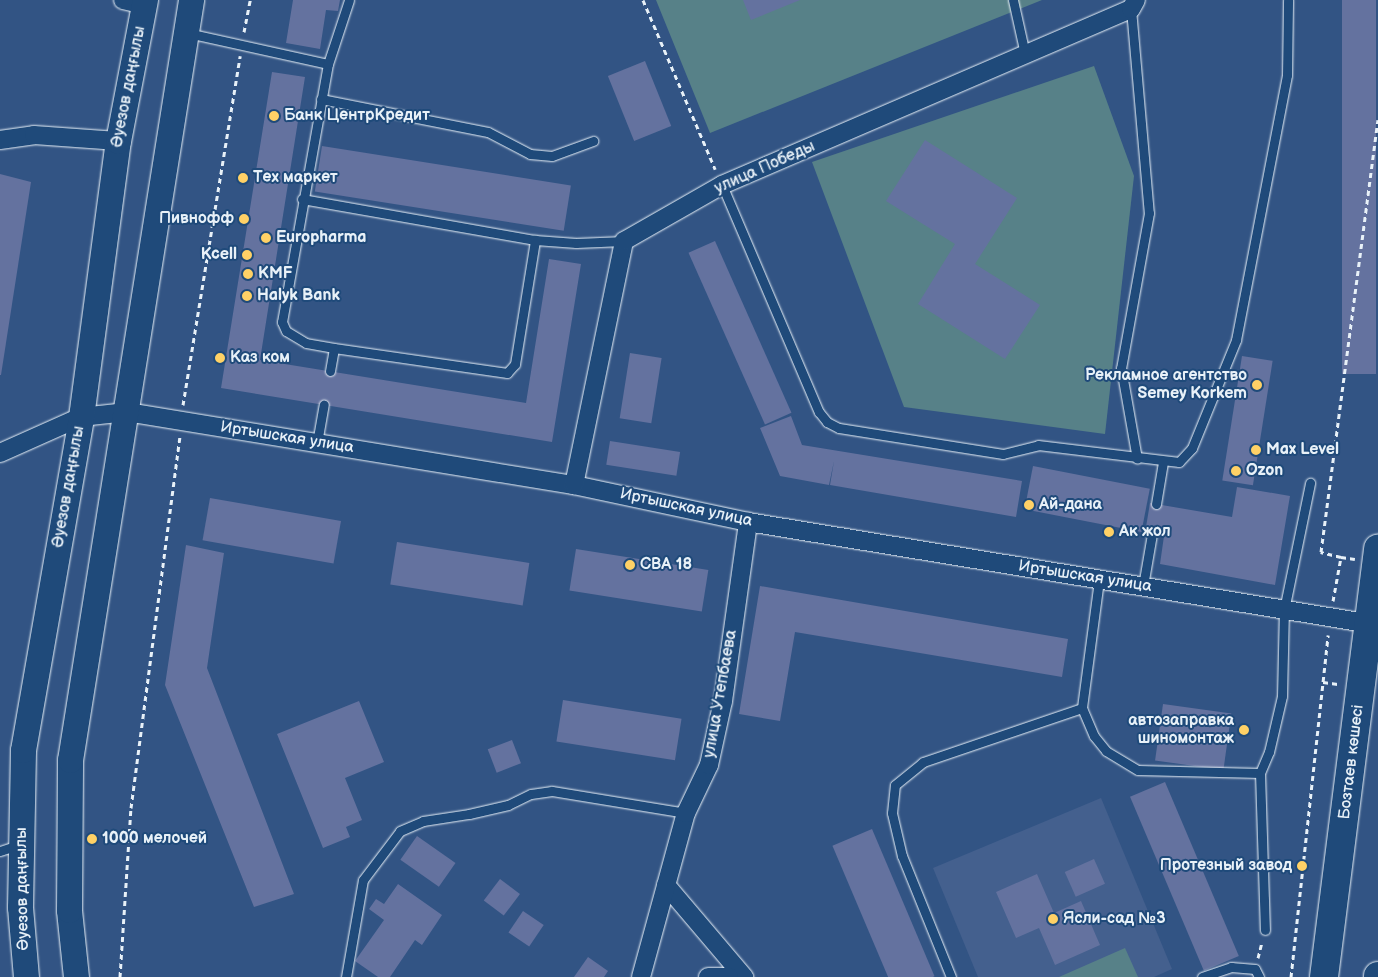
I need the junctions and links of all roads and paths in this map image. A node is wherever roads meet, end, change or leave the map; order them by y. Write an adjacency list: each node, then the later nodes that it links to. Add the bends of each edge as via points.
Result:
1 (191, 0): 9 (main road)
2 (250, 0): 10 (path)
3 (349, 0): 12 (lane)
4 (643, 0): 18 (path)
5 (1013, 0): 11 (lane)
6 (1288, 0): 31 (lane, via 1287,75 1236,340 1192,448 1179,462)
7 (138, 2): 16 (main road, Әуезов даңғылы)
8 (1134, 5): 11 (street, улица Победы); 30 (lane, via 1149,213 1121,368)
9 (186, 32): 10 (lane); 25 (main road)
10 (242, 45): 12 (lane); 27 (path)
11 (1025, 54): 18 (street, улица Победы)
12 (328, 64): 13 (lane)
13 (321, 99): 17 (lane, via 488,132 530,154 552,156); 19 (lane)
14 (1378, 120): 41 (path, via 1321,552 1341,557)
15 (0, 140): 16 (street, via 34,135)
16 (118, 141): 26 (main road, Әуезов даңғылы)
17 (593, 141)
18 (722, 185): 21 (street, улица Победы); 30 (lane, via 819,412 827,422 839,428 1003,454 1038,445)
19 (302, 199): 20 (lane); 22 (lane, via 282,322 286,332 306,343)
20 (535, 240): 21 (lane, via 576,243); 22 (lane, via 514,364 507,373)
21 (624, 241): 33 (street)
22 (334, 348): 23 (lane)
23 (330, 371)
24 (324, 405): 28 (lane)
25 (127, 412): 26 (street, Иртышская улица); 27 (street, Иртышская улица); 51 (main road, via 70,760 69,910)
26 (81, 417): 29 (street, Иртышская улица); 46 (main road, Әуезов даңғылы, via 23,750)
27 (181, 420): 28 (street, Иртышская улица); 52 (path, via 131,808)
28 (317, 443): 33 (street, Иртышская улица)
29 (0, 453)
30 (1137, 459): 31 (lane)
31 (1163, 462): 34 (lane)
32 (1310, 482): 40 (lane)
33 (574, 486): 35 (street, Иртышская улица)
34 (1156, 504)
35 (748, 522): 38 (street, Иртышская улица); 45 (street, улица Утепбаева, via 723,701 709,765)
36 (1152, 534): 39 (lane)
37 (1378, 548): 42 (highway, Бозтаев көшесі)
38 (1099, 580): 39 (street, Иртышская улица); 43 (lane)
39 (1143, 586): 40 (street, Иртышская улица)
40 (1284, 610): 41 (street, Иртышская улица); 44 (lane, via 1282,696 1269,752)
41 (1330, 618): 42 (street, Иртышская улица); 60 (path)
42 (1374, 624): 61 (highway, Бозтаев көшесі)
43 (1082, 708): 44 (lane, via 1094,736 1106,751 1138,770); 58 (lane, via 923,762 895,785 892,813 902,856)
44 (1260, 773): 48 (lane)
45 (686, 813): 47 (street, улица Утепбаева); 53 (lane, via 552,791 531,794 508,805 470,814 422,821 400,831 363,880)
46 (11, 848): 50 (main road, Әуезов даңғылы)
47 (666, 886): 54 (street, улица Утепбаева); 57 (street)
48 (1265, 930): 49 (path)
49 (1257, 973): 59 (lane, via 1231,967)
50 (26, 977)
51 (76, 977)
52 (120, 977)
53 (346, 977)
54 (641, 977)
55 (708, 977): 56 (street)
56 (730, 977)
57 (744, 977)
58 (951, 977)
59 (1202, 977)
60 (1291, 977)
61 (1324, 977)

